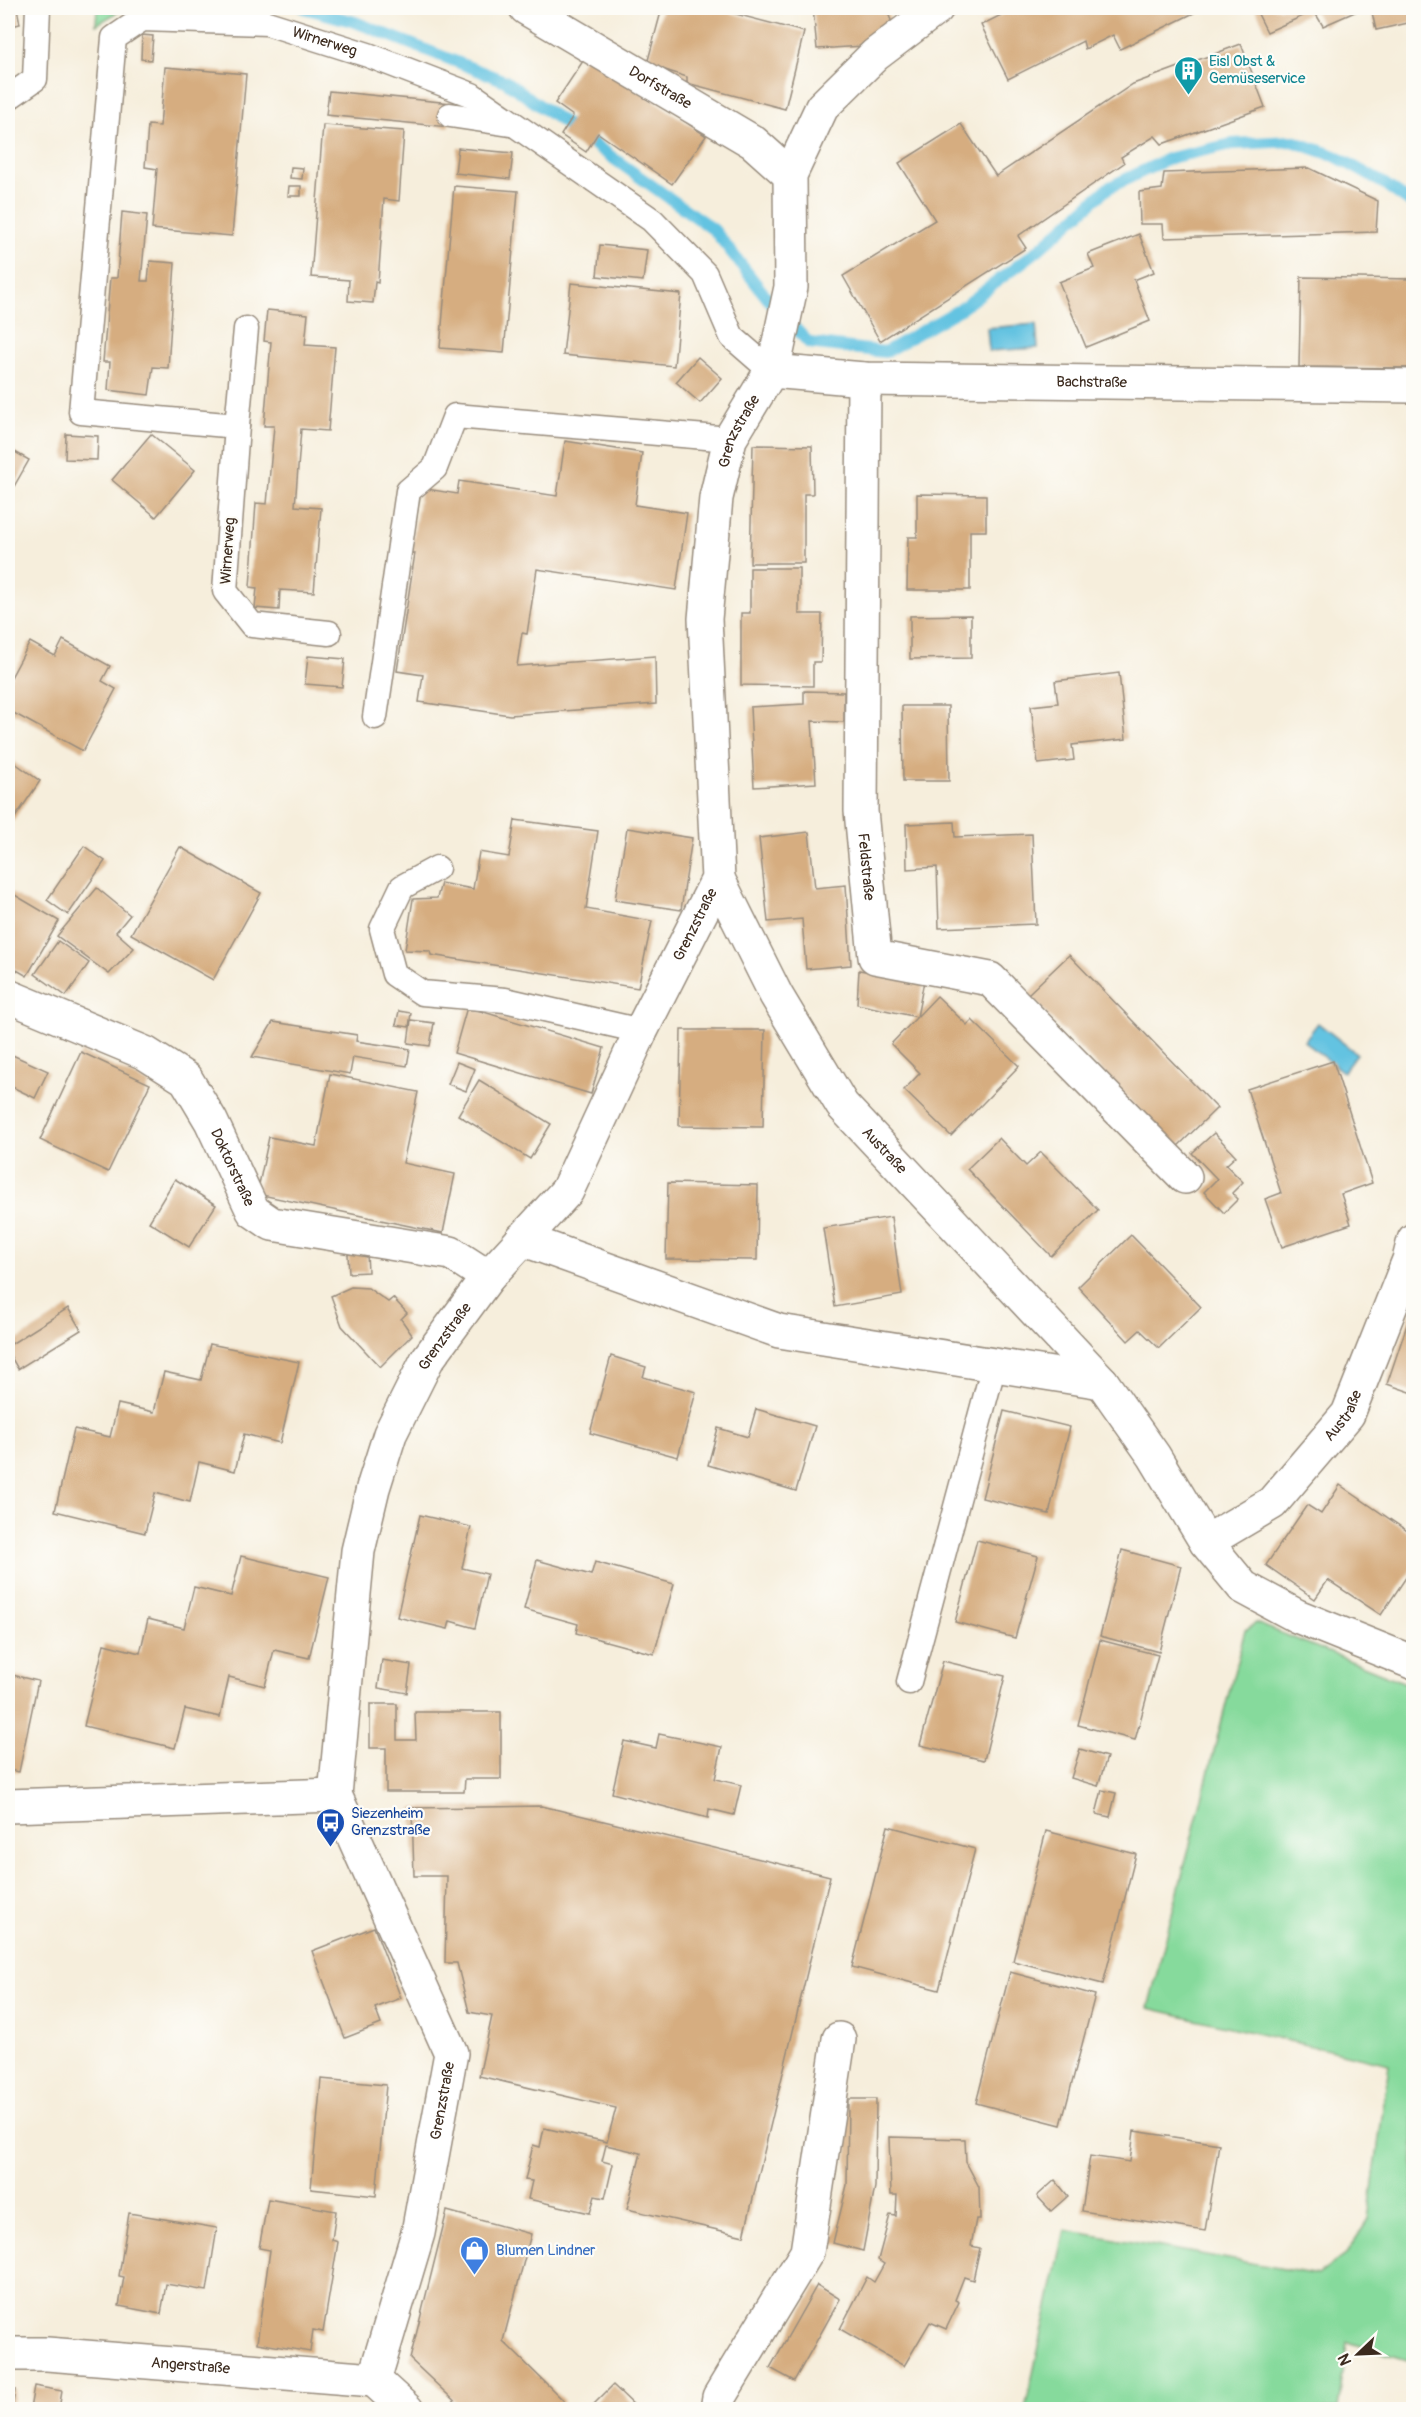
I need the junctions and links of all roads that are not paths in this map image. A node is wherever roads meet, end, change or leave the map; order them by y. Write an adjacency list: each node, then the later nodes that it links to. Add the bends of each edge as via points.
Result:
1 (38, 8): 4 (lane, via 35,79)
2 (526, 8): 7 (street, Dorfstraße, via 753,142)
3 (938, 8): 7 (street, Grenzstraße, via 875,55 822,107)
4 (8, 98)
5 (450, 115): 6 (lane)
6 (514, 124): 9 (lane, Wirnerweg, via 651,220 705,274 732,338); 12 (lane, Wirnerweg, via 472,96 368,55 267,23 142,19 114,38 81,412)
7 (790, 175): 9 (street, Grenzstraße, via 790,287)
8 (246, 329): 12 (lane, Wirnerweg)
9 (774, 362): 10 (street, Bachstraße); 13 (street, Grenzstraße)
10 (864, 379): 11 (street, Bachstraße); 20 (street, Feldstraße, via 861,811 875,957 990,979)
11 (1413, 386)
12 (237, 426): 14 (lane, Wirnerweg, via 225,591 252,625)
13 (730, 439): 15 (lane, via 455,416 435,468 408,491); 17 (street, Grenzstraße, via 716,498 705,618)
14 (330, 633)
15 (375, 717)
16 (437, 868): 19 (lane, via 402,887 382,929 394,974 422,993 505,1000)
17 (718, 879): 19 (street, Grenzstraße); 25 (street, Austraße, via 776,995 842,1105)
18 (8, 996): 23 (street, Doktorstraße, via 145,1053 186,1079 211,1121 253,1211 272,1224 451,1253)
19 (641, 1031): 21 (street, Grenzstraße, via 567,1191)
20 (1185, 1177)
21 (522, 1239): 23 (street, Grenzstraße); 24 (street, via 779,1331)
22 (1413, 1240): 26 (street, Austraße, via 1409,1260 1348,1414 1272,1503)
23 (488, 1277): 29 (street, Grenzstraße, via 427,1360 390,1434 373,1488 358,1551)
24 (994, 1365): 25 (street); 28 (lane)
25 (1102, 1382): 26 (street, Austraße, via 1154,1456)
26 (1206, 1542): 27 (street, Austraße, via 1243,1587 1297,1616)
27 (1413, 1663)
28 (909, 1682)
29 (335, 1795): 30 (street); 33 (street, Grenzstraße, via 451,2053 418,2233)
30 (8, 1806)
31 (839, 2039): 35 (street, via 807,2252 719,2397)
32 (8, 2354): 33 (street, Angerstraße)
33 (374, 2380): 34 (street)
34 (406, 2409)
35 (717, 2409)

